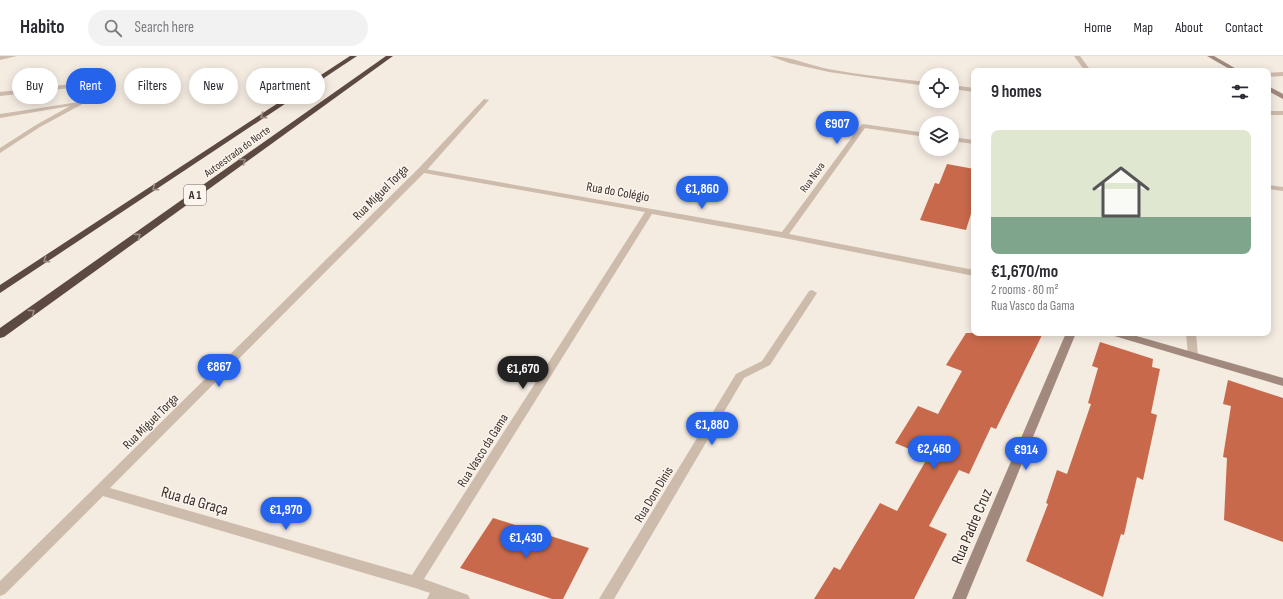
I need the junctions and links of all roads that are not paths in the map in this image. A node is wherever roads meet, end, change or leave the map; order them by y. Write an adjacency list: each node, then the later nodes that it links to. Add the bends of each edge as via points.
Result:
1 (14, 56): 7 (street)
2 (354, 56): 35 (highway, Autoestrada do Norte / A 1, one-way to 35)
3 (390, 56): 37 (highway, Autoestrada do Norte / A 1, one-way to 3)
4 (773, 56): 12 (street, via 833,71)
5 (1077, 56): 8 (street)
6 (1210, 56): 9 (street)
7 (0, 58)
8 (1086, 68)
9 (1232, 68)
10 (1283, 74): 11 (street)
11 (1271, 75)
12 (919, 83)
13 (66, 87): 17 (street)
14 (959, 88): 15 (street)
15 (971, 90)
16 (1271, 90): 18 (street)
17 (0, 94)
18 (1283, 97)
19 (486, 100): 29 (street, Rua Miguel Torga)
20 (68, 104): 24 (street)
21 (79, 104): 28 (street, via 38,126)
22 (1271, 113): 23 (street)
23 (1283, 113)
24 (0, 116)
25 (919, 134): 33 (street, Rua Nova, via 863,126)
26 (959, 140): 27 (street)
27 (971, 142)
28 (0, 151)
29 (422, 170): 32 (street, Rua do Colégio); 43 (street, Rua Miguel Torga)
30 (1271, 187): 31 (street)
31 (1283, 189)
32 (650, 211): 33 (street, Rua do Colégio); 44 (street, Rua Vasco da Gama)
33 (784, 235): 34 (street, Rua do Colégio)
34 (971, 269)
35 (0, 290)
36 (812, 293): 48 (street, Rua Dom Dinis, via 766,363 740,376)
37 (0, 334)
38 (1070, 336): 49 (street, Rua Padre Cruz)
39 (1125, 336): 41 (street)
40 (1191, 336): 41 (street)
41 (1193, 356): 42 (street)
42 (1283, 382)
43 (100, 490): 44 (street, Rua da Graça); 45 (street, Rua Miguel Torga)
44 (415, 582): 46 (street, Rua da Graça)
45 (0, 590)
46 (436, 595): 47 (street, Rua da Graça)
47 (464, 599)
48 (606, 599)
49 (959, 599)

